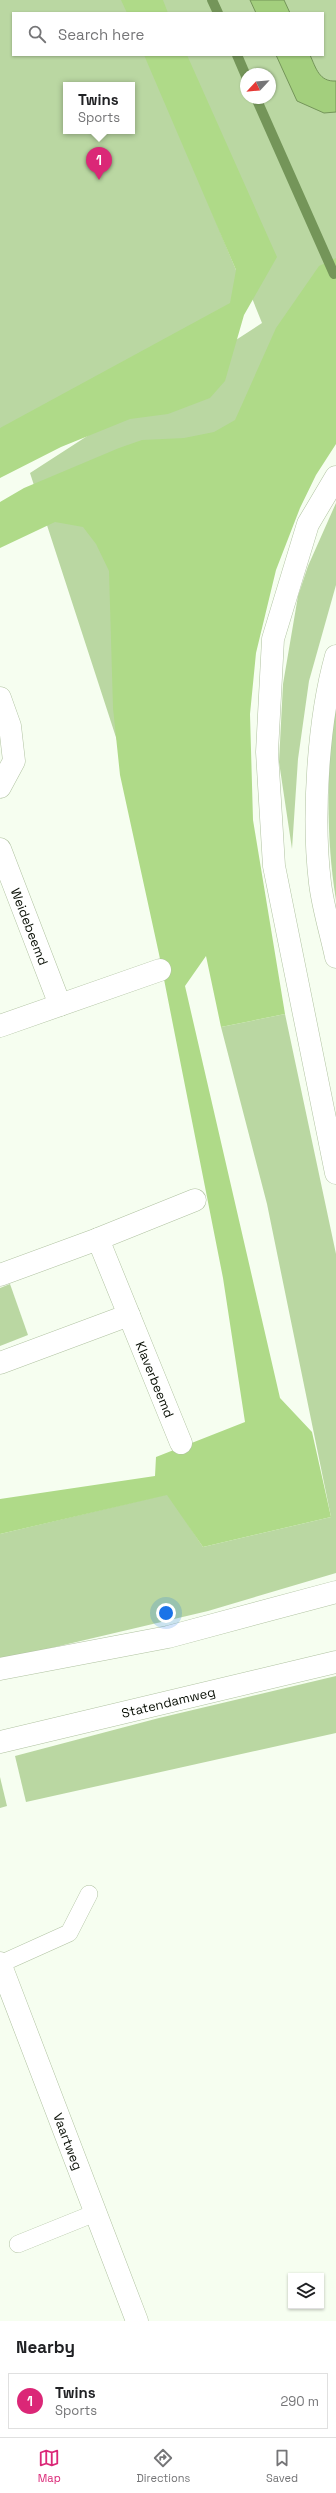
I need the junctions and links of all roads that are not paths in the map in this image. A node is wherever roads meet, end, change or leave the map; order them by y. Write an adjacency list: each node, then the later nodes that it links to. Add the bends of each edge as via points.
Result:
1 (336, 477): 10 (main road, via 308,524 273,639 267,752 274,866)
2 (336, 656): 6 (main road, via 328,687 317,802 320,883)
3 (0, 698): 4 (main road, via 10,726 14,761)
4 (0, 788)
5 (0, 849): 8 (main road, Weidebeemd)
6 (336, 957)
7 (160, 970): 8 (main road)
8 (60, 1005): 9 (main road)
9 (0, 1026)
10 (336, 1173)
11 (195, 1200): 12 (main road)
12 (98, 1239): 13 (main road); 14 (main road, Klaverbeemd)
13 (0, 1275)
14 (129, 1315): 15 (main road); 16 (main road, Klaverbeemd)
15 (0, 1364)
16 (181, 1443)
17 (336, 1592): 19 (main road, via 168,1637)
18 (336, 1662): 20 (main road, Statendamweg)
19 (0, 1669)
20 (0, 1742)
21 (89, 1894): 22 (lane, via 69,1933)
22 (0, 1963): 23 (main road, Vaartweg)
23 (95, 2213): 24 (lane); 25 (main road, Vaartweg)
24 (18, 2244)
25 (137, 2321)

